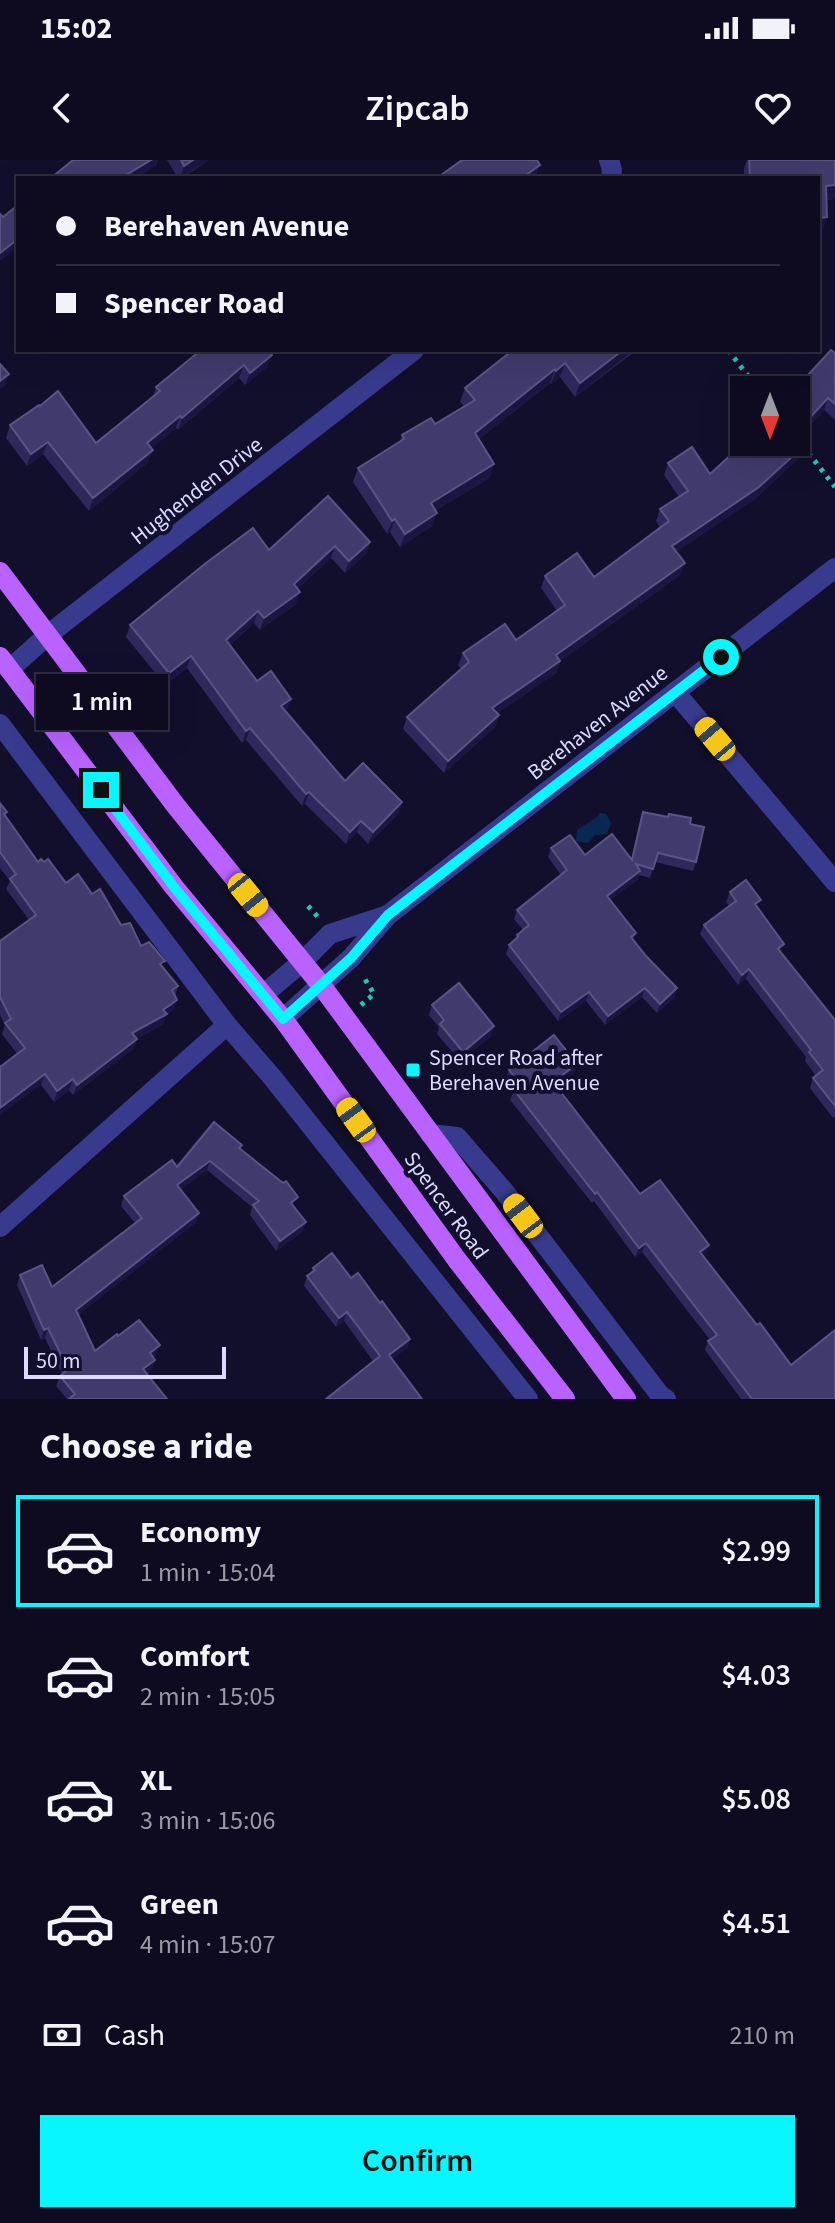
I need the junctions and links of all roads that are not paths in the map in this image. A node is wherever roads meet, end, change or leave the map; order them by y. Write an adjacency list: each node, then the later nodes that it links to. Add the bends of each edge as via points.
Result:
1 (411, 352): 4 (street, Hughenden Drive)
2 (835, 568): 6 (street, Berehaven Avenue)
3 (0, 572): 4 (main road, Spencer Road)
4 (49, 634): 5 (street, Hughenden Drive); 10 (main road, Spencer Road, via 176,806)
5 (5, 663): 12 (main road, Spencer Road, via 174,887)
6 (675, 692): 8 (street); 9 (street, Berehaven Avenue)
7 (0, 724): 14 (street)
8 (835, 882)
9 (388, 915): 10 (street, Berehaven Avenue, via 330,934); 11 (street, Berehaven Avenue)
10 (302, 962): 11 (main road, Spencer Road); 12 (street, Berehaven Avenue)
11 (321, 985): 13 (street, Berehaven Avenue); 15 (main road, Spencer Road)
12 (264, 994): 13 (main road, Spencer Road)
13 (283, 1019): 18 (main road, Spencer Road)
14 (227, 1025): 16 (street); 17 (street)
15 (430, 1134): 19 (main road, Spencer Road); 20 (street, Spencer Road, via 457,1137)
16 (0, 1227)
17 (528, 1399)
18 (565, 1399)
19 (626, 1399)
20 (666, 1399)

